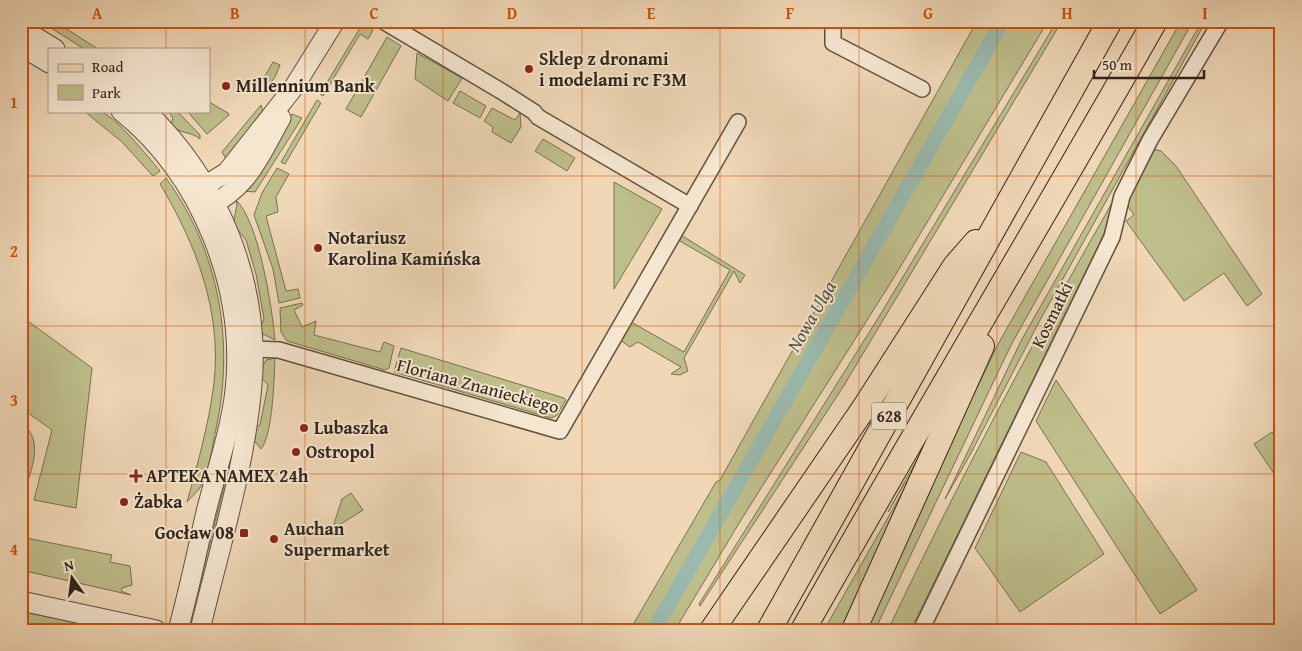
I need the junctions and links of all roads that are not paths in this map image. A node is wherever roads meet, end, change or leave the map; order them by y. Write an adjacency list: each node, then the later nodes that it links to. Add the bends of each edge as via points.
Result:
1 (335, 21): 11 (street)
2 (383, 21): 18 (street, via 501,91 554,127)
3 (833, 21): 12 (street, via 833,43)
4 (1110, 21): 17 (main road, 628)
5 (1155, 21): 20 (main road, 628)
6 (1221, 21): 30 (street, Kosmatki, via 1150,140 1126,188 1112,237)
7 (21, 28): 9 (street)
8 (21, 46): 10 (street)
9 (54, 48)
10 (48, 62)
11 (294, 87): 16 (street, via 227,172); 19 (street, via 285,110 247,178)
12 (922, 89)
13 (122, 112): 16 (street)
14 (147, 112): 16 (street, via 187,157)
15 (738, 122): 18 (street, Floriana Znanieckiego)
16 (199, 190): 19 (street)
17 (1010, 203): 26 (main road, via 955,266 866,404); 27 (main road, 628)
18 (690, 206): 21 (street, Floriana Znanieckiego, via 560,431 279,350)
19 (208, 207): 21 (street, via 242,275 249,303); 24 (street, via 230,292 235,325 236,378 228,435)
20 (1035, 231): 28 (main road, 628, via 916,430); 29 (main road)
21 (253, 349): 25 (street, via 252,384 239,470)
22 (21, 601): 23 (street)
23 (156, 630)
24 (178, 630)
25 (200, 630)
26 (712, 630)
27 (768, 630)
28 (803, 630)
29 (854, 630)
30 (921, 630)

